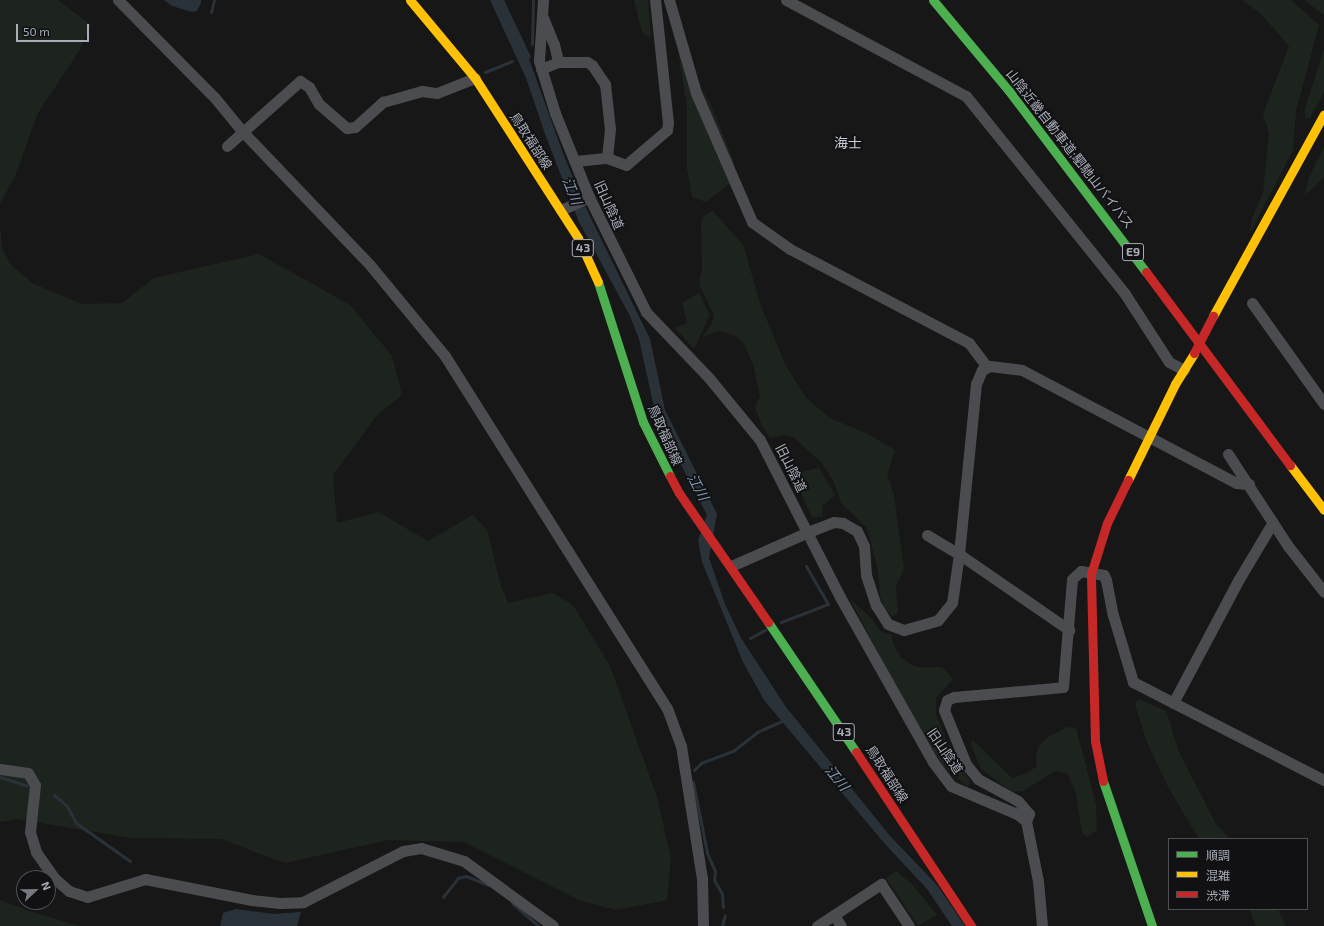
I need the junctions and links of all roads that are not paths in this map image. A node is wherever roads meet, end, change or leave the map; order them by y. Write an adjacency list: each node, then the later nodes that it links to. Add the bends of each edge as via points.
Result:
1 (118, 0): 14 (street, via 215,98)
2 (410, 0): 12 (main road, 鳥取福部線 / 43)
3 (544, 0): 9 (street, 旧山陰道)
4 (655, 0): 16 (street, via 668,127 665,134 626,165)
5 (669, 0): 21 (street, via 696,93 752,222 790,249 969,343)
6 (786, 0): 22 (street, via 966,96 1125,294 1169,362)
7 (933, 0): 28 (main road, 山陰近畿自動車道;駟馳山バイパス / E9, via 1009,91 1090,196)
8 (944, 0): 27 (main road, 山陰近畿自動車道;駟馳山バイパス / E9, via 1072,160)
9 (542, 15): 10 (street, via 554,44); 11 (street, 旧山陰道, via 539,60)
10 (558, 62): 11 (street); 16 (street, via 587,62 605,84 610,129)
11 (542, 69): 17 (street, 旧山陰道, via 555,113)
12 (475, 78): 14 (street, via 437,93 422,91 383,102 355,127 347,128 319,104 309,87 300,81); 19 (main road, 鳥取福部線 / 43)
13 (1324, 114): 22 (main road, bridge)
14 (242, 131): 15 (street); 43 (street, via 370,265 432,338 666,708 681,746 702,878)
15 (227, 146)
16 (606, 158): 17 (street)
17 (576, 161): 18 (street, 旧山陰道)
18 (587, 198): 19 (street); 30 (street, 旧山陰道, via 646,312 710,378 760,440)
19 (565, 208): 33 (main road, 鳥取福部線 / 43, via 604,296 643,422 678,493)
20 (1252, 303): 23 (street)
21 (987, 367): 24 (street, via 1022,370); 32 (street, via 982,370 976,384)
22 (1184, 370): 24 (main road)
23 (1324, 404)
24 (1149, 437): 26 (street, via 1236,482); 34 (main road, via 1107,523)
25 (1228, 454): 26 (street)
26 (1249, 484): 29 (street)
27 (1324, 494)
28 (1324, 510)
29 (1273, 522): 35 (street); 37 (street, via 1246,566)
30 (808, 532): 32 (street, via 834,522 843,523 857,531 864,546 866,575 876,605 888,624 904,630 938,620 952,603); 33 (street); 40 (street, 旧山陰道, via 843,604 933,762 951,786 1017,814)
31 (927, 535): 32 (street)
32 (959, 554): 36 (street)
33 (731, 566): 47 (main road, 鳥取福部線 / 43, via 849,740)
34 (1091, 574): 36 (street, via 1081,571 1072,579); 37 (street, via 1104,575 1106,580 1113,615 1133,682); 49 (main road, via 1095,741 1103,781)
35 (1324, 592)
36 (1069, 630): 40 (street, via 1063,687 954,697 947,700 944,710 966,764 978,779 1018,801 1029,814)
37 (1173, 703): 39 (street)
38 (0, 769): 42 (street, via 28,773 35,785 30,832 36,852 54,878 69,891 87,897 145,879 252,900 302,902 404,851 421,848 464,861)
39 (1324, 780)
40 (1026, 821): 48 (street, via 1038,881)
41 (834, 915): 44 (street); 45 (street); 46 (street, via 881,884)
42 (553, 926)
43 (703, 926)
44 (817, 926)
45 (841, 926)
46 (909, 926)
47 (970, 926)
48 (1042, 926)
49 (1152, 926)

